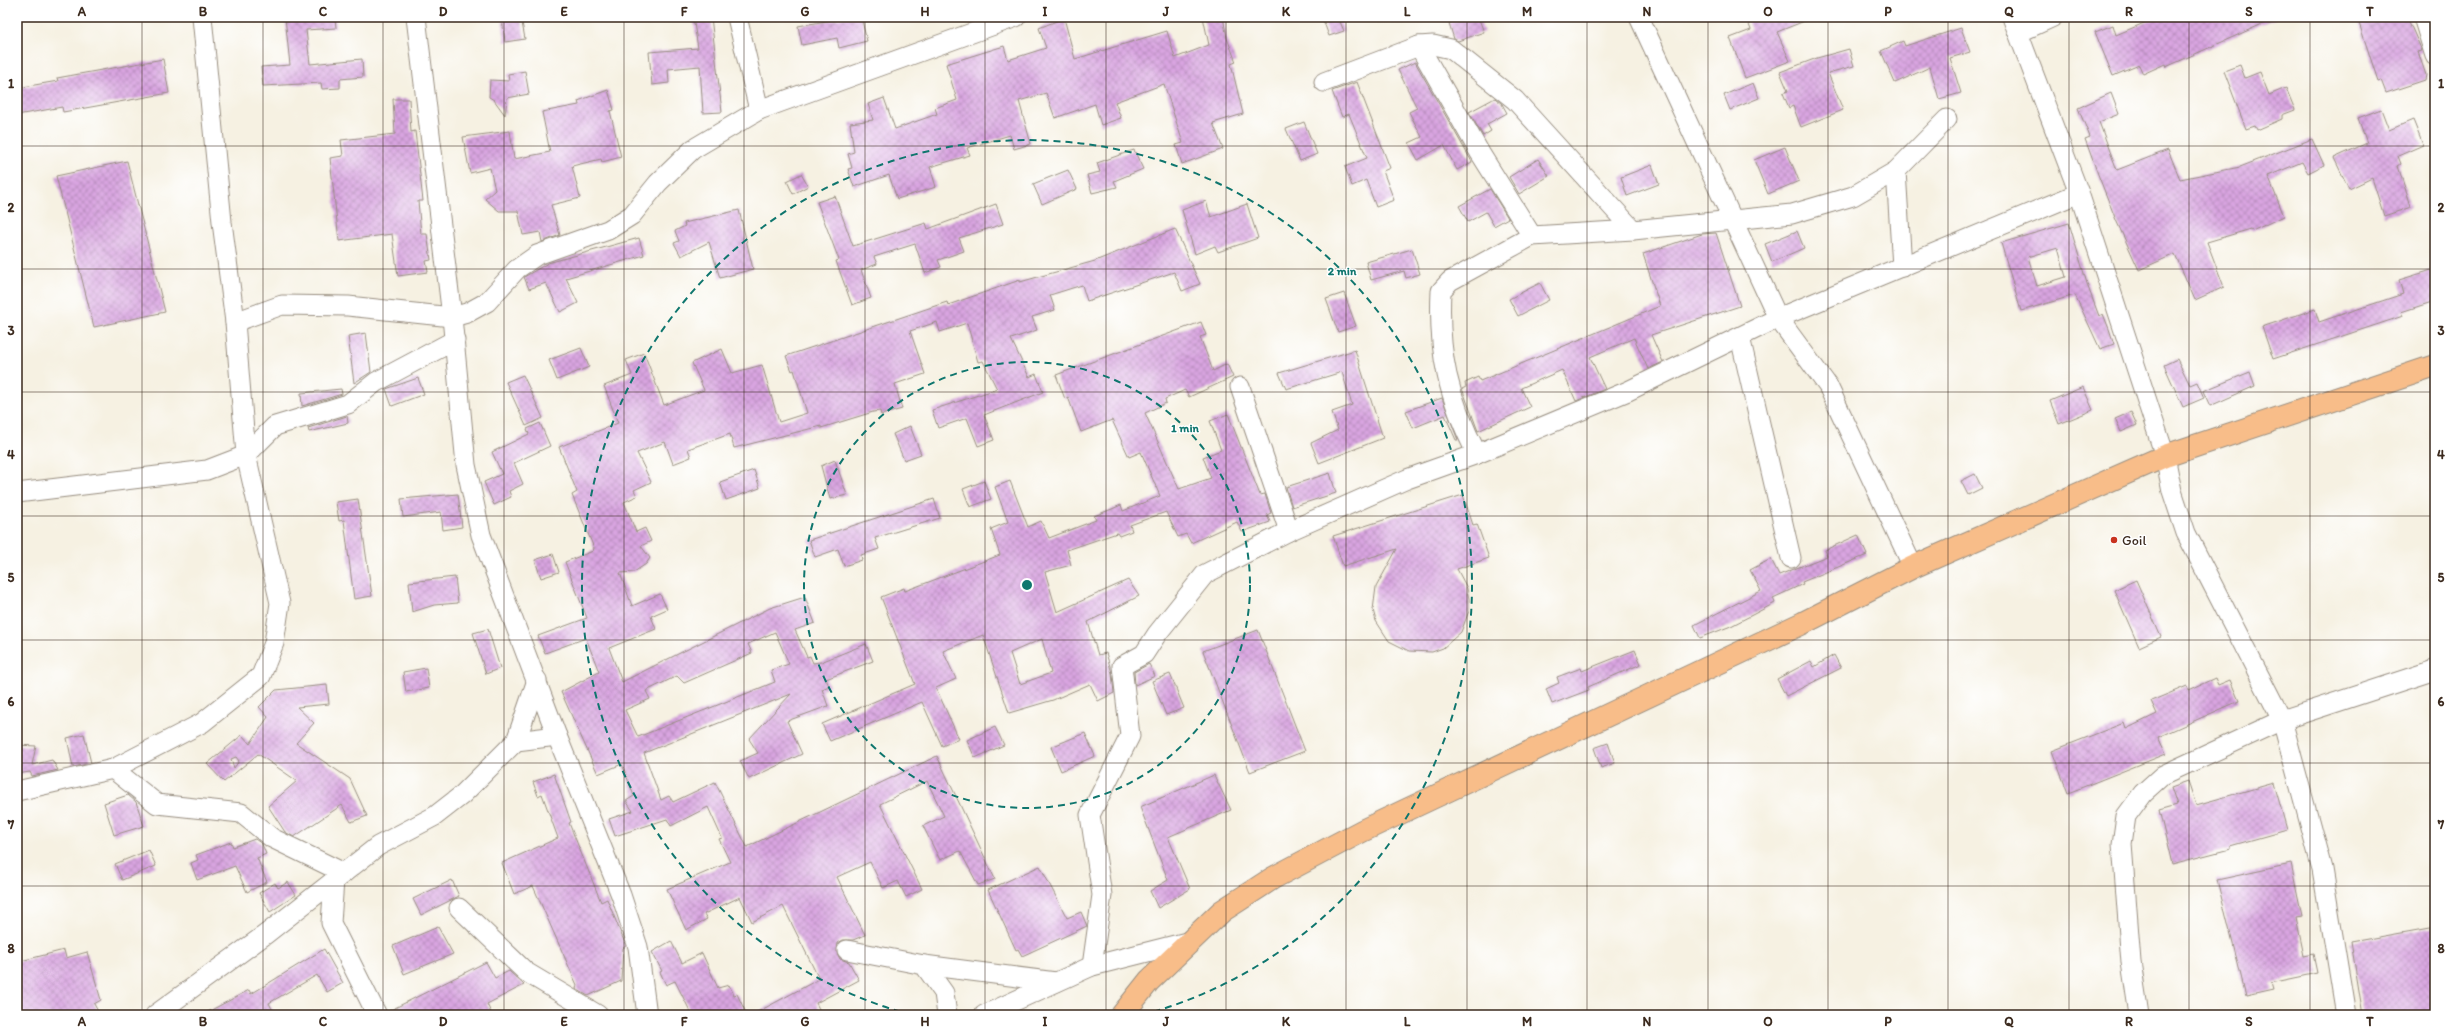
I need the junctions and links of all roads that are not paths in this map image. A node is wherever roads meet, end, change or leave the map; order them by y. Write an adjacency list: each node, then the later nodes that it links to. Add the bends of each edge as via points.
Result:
1 (202, 17): 22 (street, via 222,222)
2 (416, 17): 20 (street)
3 (737, 17): 12 (street)
4 (1016, 17): 12 (street)
5 (2053, 17): 8 (street)
6 (2423, 17): 10 (street)
7 (1646, 19): 16 (street)
8 (2015, 25): 15 (street)
9 (1419, 46): 11 (street); 17 (street, via 1433,44 1451,49 1515,100); 18 (street, via 1480,153)
10 (2435, 56)
11 (1324, 82)
12 (759, 110): 20 (street, via 693,149 658,182 632,215 608,230 537,255 517,269 488,302 467,314)
13 (1947, 119): 14 (street)
14 (1896, 171): 16 (street, via 1853,196 1792,214); 19 (street)
15 (2079, 194): 19 (street); 29 (street)
16 (1732, 219): 17 (street); 21 (street)
17 (1632, 230): 18 (street)
18 (1532, 236): 27 (street, via 1450,281 1441,291 1443,365 1457,411)
19 (1902, 267): 21 (street)
20 (452, 317): 22 (street, via 348,306 282,305); 24 (street)
21 (1778, 318): 23 (street); 33 (street, via 1828,386)
22 (235, 322): 28 (street)
23 (1740, 337): 27 (street, via 1628,391); 32 (street)
24 (455, 340): 28 (street, via 376,382 348,404 275,426); 35 (street, via 466,465 481,535)
25 (2435, 366): 29 (highway)
26 (1240, 388): 31 (street)
27 (1477, 454): 31 (street, via 1407,479)
28 (246, 455): 30 (street, via 207,470); 39 (street, via 280,603 274,643 262,676 202,723)
29 (2164, 456): 33 (highway); 36 (street, via 2186,533)
30 (17, 493)
31 (1289, 530): 48 (street, via 1205,574 1144,654 1122,666 1130,736 1090,815 1102,895)
32 (1791, 558)
33 (1913, 567): 45 (highway, via 1803,623 1362,831 1273,878 1222,911)
34 (2435, 670): 36 (street)
35 (537, 680): 37 (street); 38 (street)
36 (2282, 720): 57 (street, via 2163,775 2144,793 2126,816 2122,844 2131,962); 58 (street, via 2322,869)
37 (557, 736): 38 (street); 53 (street, via 621,895 638,947)
38 (516, 741): 41 (street, via 462,795 434,816 378,846)
39 (113, 769): 40 (street); 41 (street, via 156,804 242,813 272,838)
40 (17, 791)
41 (339, 877): 42 (street); 44 (street)
42 (302, 906): 44 (street); 50 (street)
43 (459, 908): 52 (street, via 526,972)
44 (332, 923): 51 (street)
45 (1187, 942): 48 (street); 56 (highway, via 1149,981)
46 (847, 950): 47 (street)
47 (924, 965): 49 (street); 54 (street, via 944,993)
48 (1092, 966): 49 (street)
49 (1056, 982): 55 (street)
50 (154, 1015)
51 (377, 1015)
52 (598, 1015)
53 (647, 1015)
54 (947, 1015)
55 (984, 1015)
56 (1122, 1015)
57 (2139, 1015)
58 (2346, 1015)

